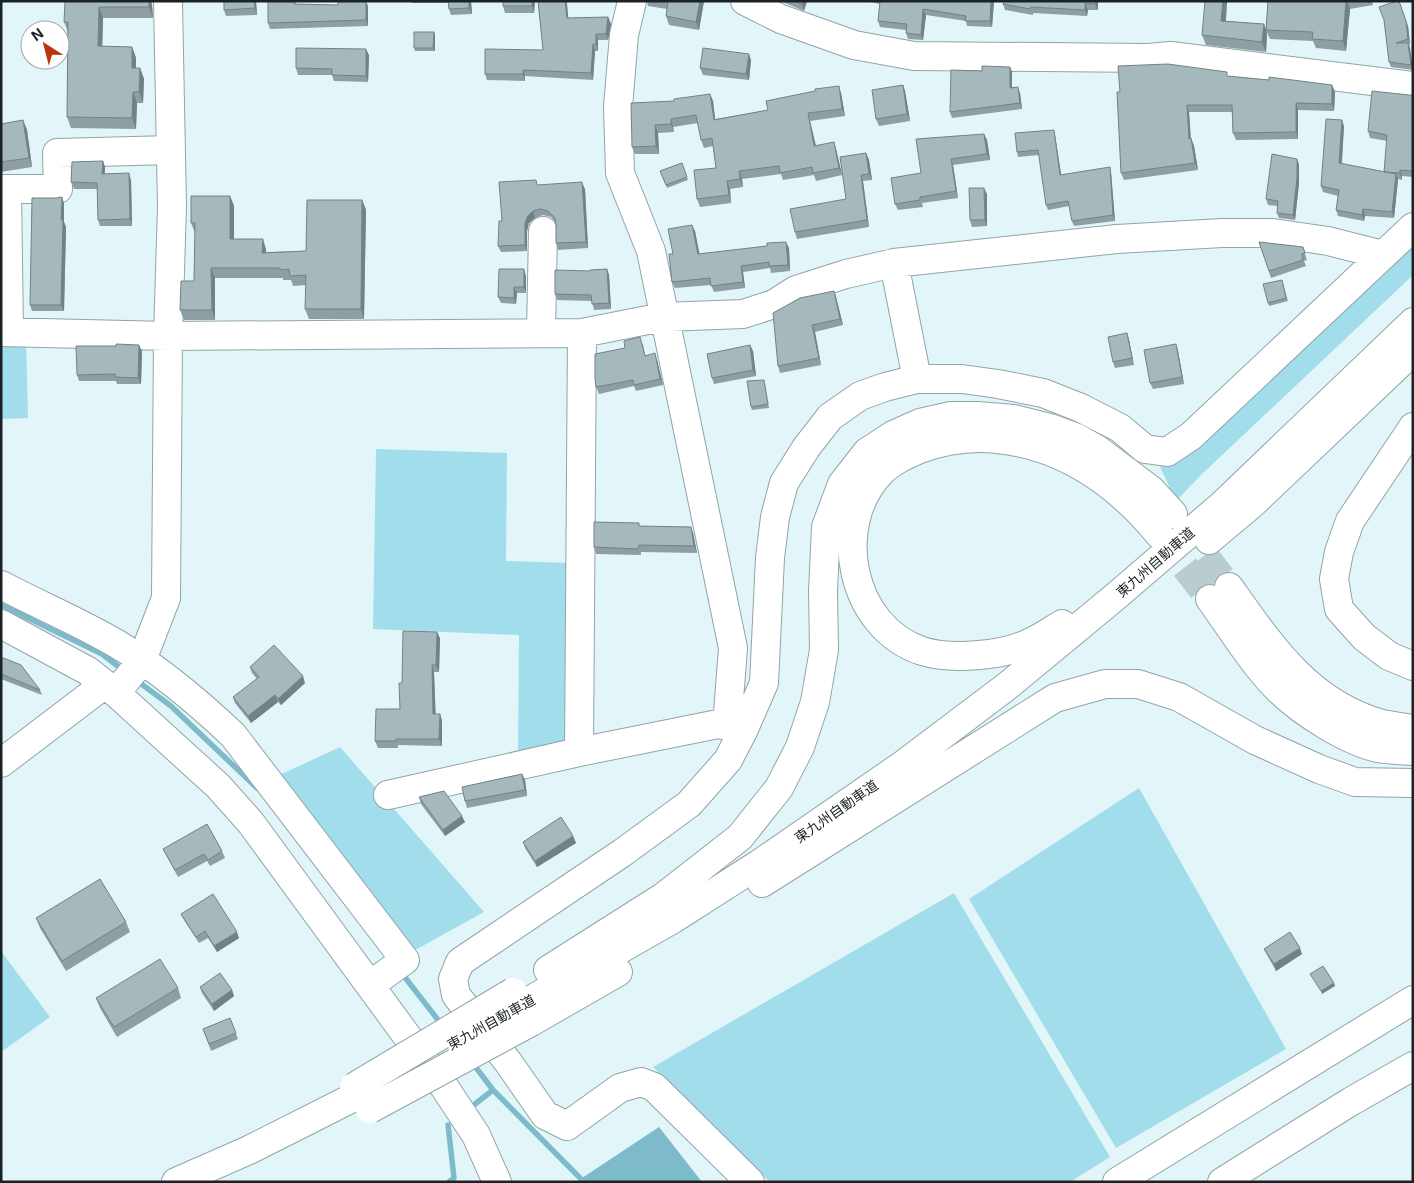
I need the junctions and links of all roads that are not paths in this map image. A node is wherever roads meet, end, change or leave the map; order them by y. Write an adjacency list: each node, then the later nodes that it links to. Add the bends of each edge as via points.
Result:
1 (168, 1): 5 (main road)
2 (632, 1): 11 (main road, via 624,35 618,108 620,173 651,251)
3 (745, 1): 4 (main road, via 781,20 854,45 914,56 1171,56)
4 (1413, 86)
5 (171, 150): 6 (main road, via 57,153 58,189); 16 (main road)
6 (4, 189): 13 (main road)
7 (1413, 227): 9 (main road)
8 (543, 231): 14 (main road)
9 (1383, 255): 10 (main road, via 1328,241 1273,233 1117,239); 18 (main road, via 1191,436 1167,452 1145,449 1120,428 1044,393 962,379)
10 (894, 263): 11 (main road, via 796,290 774,304 743,314); 18 (main road)
11 (663, 317): 15 (main road); 26 (main road, via 733,648)
12 (1413, 322): 20 (main road, 東九州自動車道)
13 (5, 332): 16 (main road)
14 (540, 332): 15 (main road); 16 (main road)
15 (582, 333): 29 (main road)
16 (168, 336): 23 (main road, via 166,598)
17 (1413, 351): 33 (main road, 東九州自動車道, via 1252,504 1146,594 982,725)
18 (917, 379): 26 (main road, via 860,396 830,418 784,483 770,558 764,684)
19 (1413, 427): 24 (main road, via 1350,521 1334,579 1339,609 1364,637 1389,656)
20 (1222, 505): 36 (main road, 東九州自動車道, via 1006,687 904,764 689,909); 36 (main road, via 1061,624 1028,644 978,655 938,655 920,650 881,624 865,600 853,561 856,516 866,493 881,472 902,457 930,446 982,437 1012,440 1067,457 1166,524 1151,490 1098,450 1050,428 1014,419 951,416 920,423 867,452 842,484 826,527 824,650 815,702 800,747 779,788 740,837)
21 (1, 585): 23 (main road)
22 (1, 624): 25 (main road, via 81,667)
23 (142, 660): 25 (main road); 34 (main road, via 233,735 404,960)
24 (1413, 666)
25 (111, 688): 30 (main road); 34 (main road, via 218,786 251,823)
26 (736, 727): 29 (main road, via 718,724); 42 (main road, via 728,760 689,804 460,962 452,979 456,995 545,1114 567,1126 620,1088 641,1082 654,1087)
27 (1413, 729): 28 (main road, via 1383,724 1353,713 1322,696 1298,676 1220,593 1254,660 1280,691 1314,718 1345,735 1378,748)
28 (1413, 751)
29 (579, 752): 32 (main road)
30 (1, 763)
31 (1413, 784): 33 (main road, via 1355,782 1256,740 1179,697 1138,684 1105,684 1054,698)
32 (388, 796)
33 (762, 883): 36 (main road, 東九州自動車道)
34 (370, 985): 41 (main road, via 476,1135)
35 (1413, 1000): 43 (main road)
36 (522, 1007): 38 (main road, 東九州自動車道)
37 (1413, 1066): 44 (main road)
38 (361, 1097): 39 (main road, 東九州自動車道); 40 (main road, 東九州自動車道)
39 (176, 1182)
40 (214, 1182)
41 (497, 1182)
42 (750, 1182)
43 (1117, 1182)
44 (1222, 1182)

